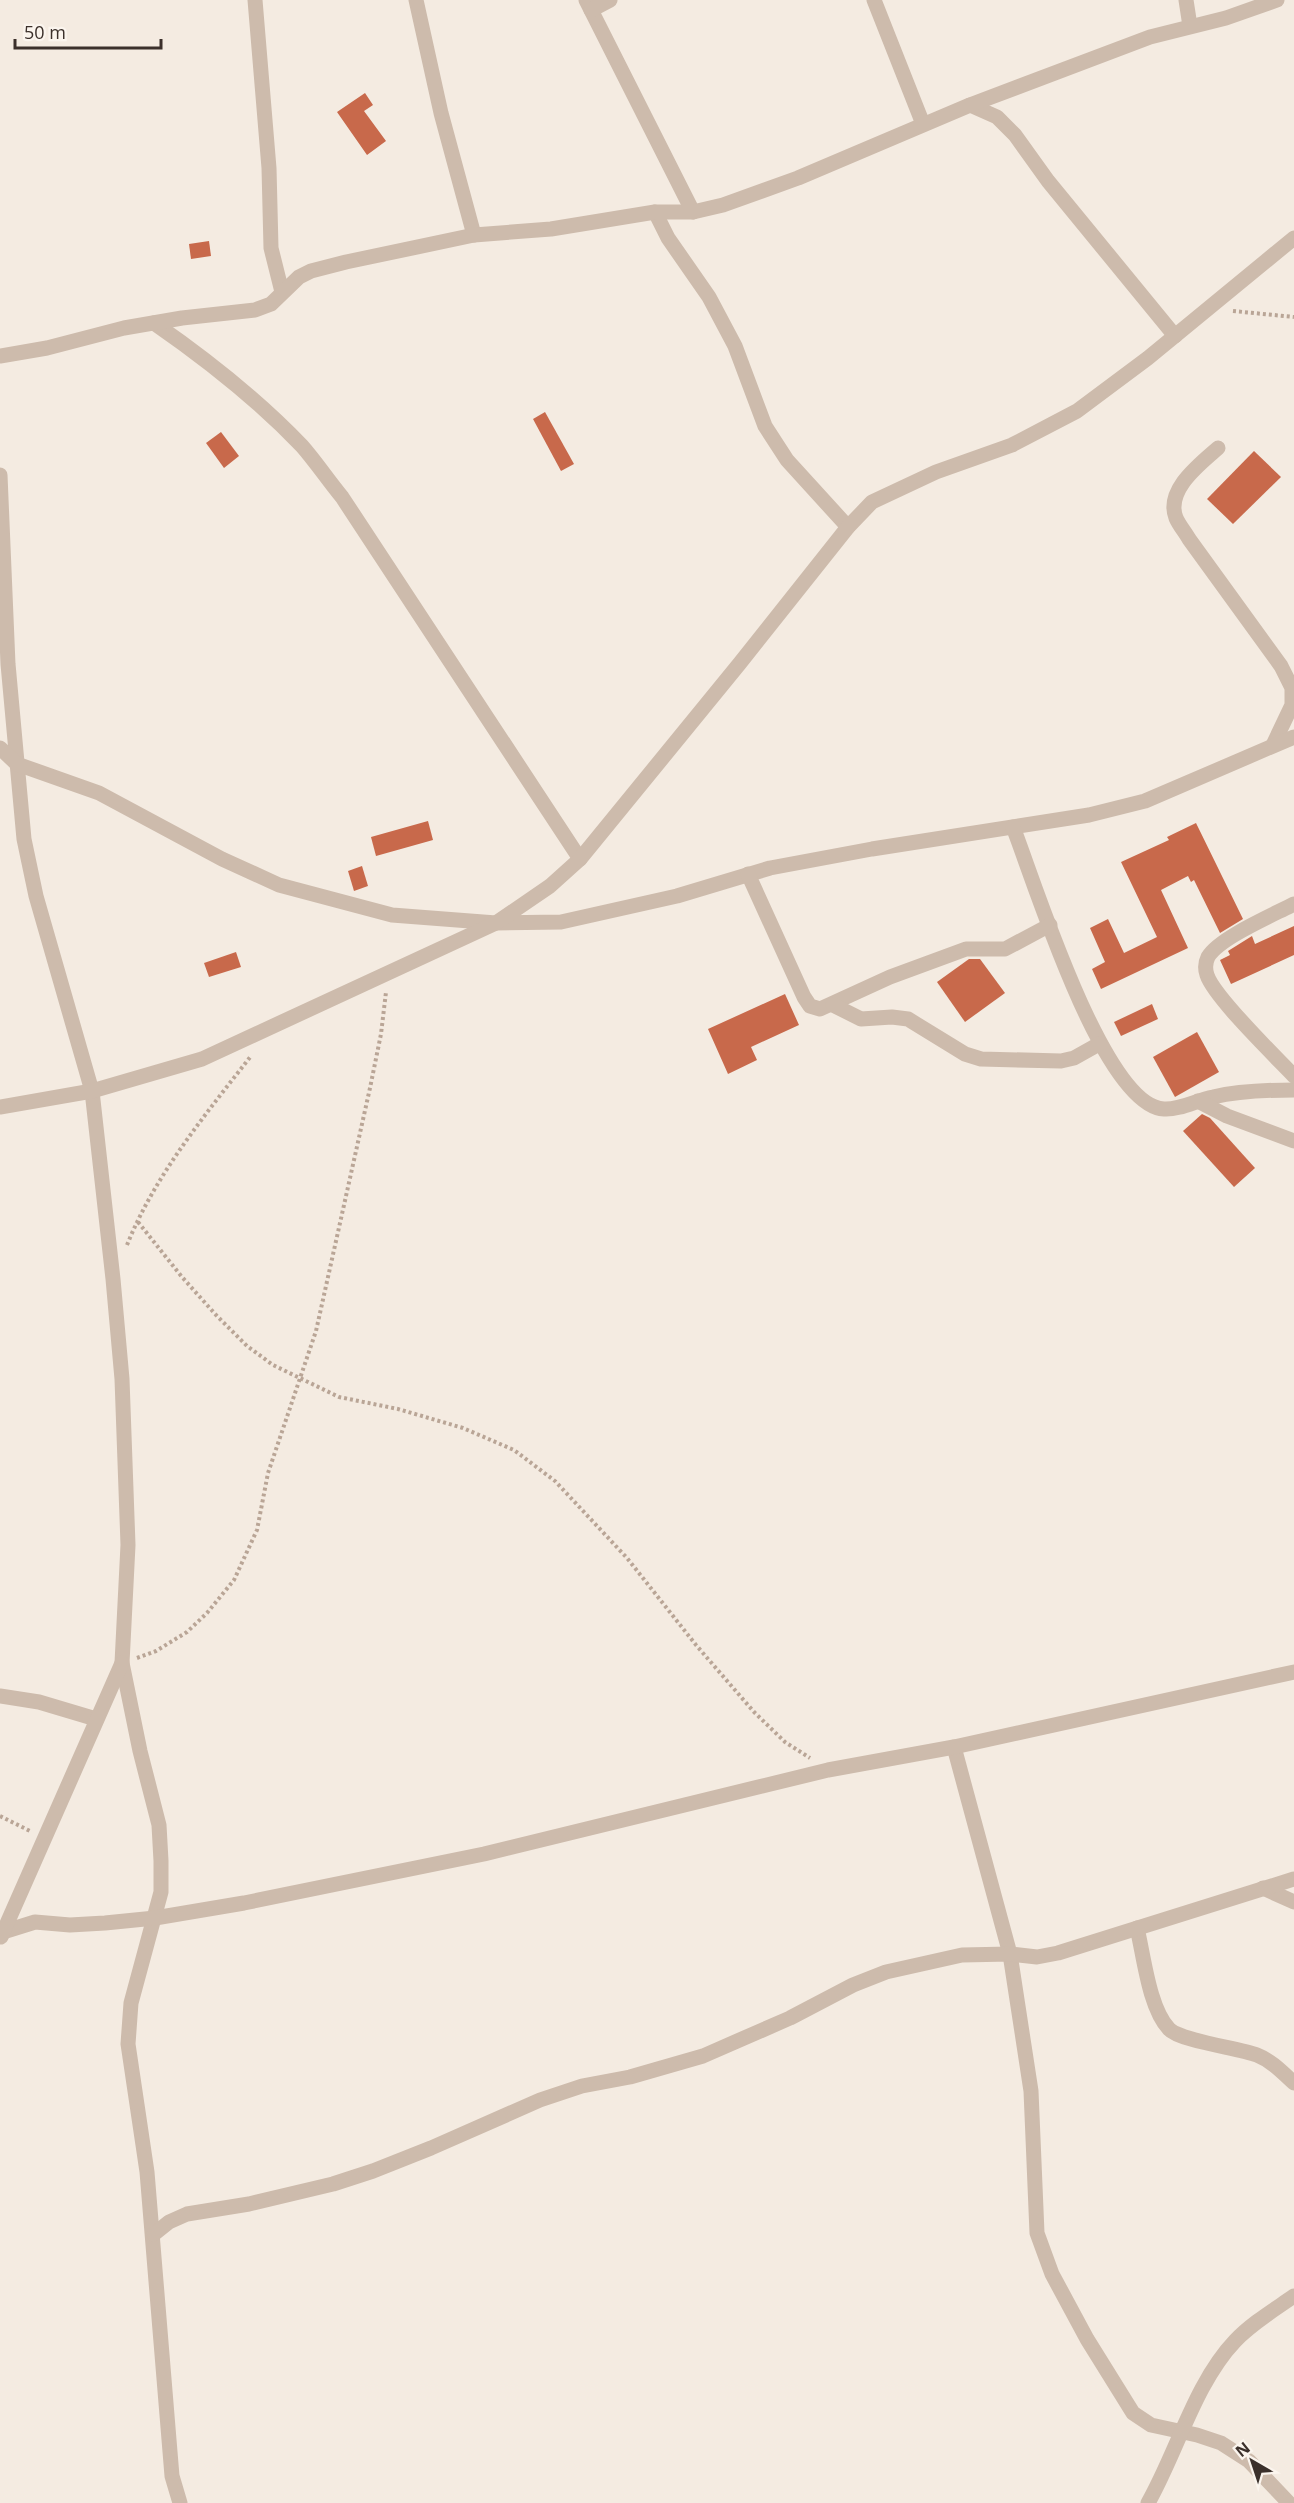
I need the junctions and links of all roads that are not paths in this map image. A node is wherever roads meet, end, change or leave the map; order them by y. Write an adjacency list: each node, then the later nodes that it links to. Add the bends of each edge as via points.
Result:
1 (255, 0): 15 (street, via 272,248)
2 (416, 0): 13 (street)
3 (610, 0): 7 (street)
4 (874, 0): 10 (street)
5 (1186, 0): 8 (street)
6 (1277, 0): 8 (street)
7 (588, 5): 12 (street)
8 (1190, 26): 9 (street, via 1150,37)
9 (970, 105): 10 (street); 17 (street, via 997,117 1014,135)
10 (923, 124): 12 (street, via 798,178)
11 (655, 212): 12 (street); 13 (street, via 551,229); 21 (street, via 735,346 765,426 787,460)
12 (693, 212)
13 (474, 236): 15 (street, via 311,271)
14 (1294, 238): 17 (street)
15 (282, 292): 16 (street, via 271,304 255,310)
16 (154, 323): 18 (street); 27 (street, via 243,392 302,447 342,496)
17 (1175, 336): 21 (street, via 1077,411 1012,445 902,486 872,502)
18 (0, 356)
19 (1218, 448): 23 (street, via 1174,496 1175,516 1281,666 1292,688 1292,705)
20 (0, 475): 25 (street, via 8,664)
21 (848, 527): 27 (street)
22 (1294, 737): 23 (street)
23 (1273, 745): 26 (street, via 1145,801)
24 (0, 748): 25 (street)
25 (17, 764): 30 (street, via 99,793 279,885 392,915); 36 (street, via 24,839 36,896)
26 (1013, 827): 28 (street); 31 (street)
27 (580, 859): 30 (street, via 550,886)
28 (748, 874): 30 (street, via 677,896 561,922); 32 (street, via 804,997 810,1006 820,1009)
29 (1294, 904): 34 (street, via 1224,941 1205,966 1225,1000)
30 (496, 923): 36 (street, via 202,1059)
31 (1050, 925): 32 (street, via 1005,949 966,949 890,977); 33 (street)
32 (833, 1005): 33 (street, via 861,1019 908,1019 965,1054 981,1059 1061,1061)
33 (1099, 1044): 37 (street, via 1150,1105 1163,1109)
34 (1294, 1076)
35 (1294, 1089): 37 (street)
36 (92, 1091): 38 (street); 40 (street, via 122,1379 128,1545)
37 (1198, 1101): 39 (street)
38 (0, 1107)
39 (1294, 1141)
40 (122, 1663): 43 (street); 48 (street, via 159,1825 161,1892)
41 (1294, 1672): 44 (street)
42 (0, 1696): 43 (street, via 39,1702)
43 (96, 1719): 50 (street)
44 (954, 1747): 48 (street, via 828,1770 484,1854); 51 (street)
45 (1294, 1879): 46 (street)
46 (1263, 1888): 47 (street); 49 (street)
47 (1294, 1902)
48 (155, 1918): 50 (street, via 70,1925 35,1922); 53 (street, via 131,2003 128,2044)
49 (1137, 1928): 51 (street, via 1037,1958); 52 (street, via 1152,1992 1171,2031 1259,2056)
50 (2, 1936)
51 (1010, 1954): 53 (street, via 962,1955 886,1972 703,2056 540,2100 432,2148 333,2184 187,2214); 55 (street, via 1031,2091 1037,2234 1052,2274 1133,2413 1151,2425)
52 (1294, 2083)
53 (154, 2234): 56 (street, via 169,2450)
54 (1294, 2296): 55 (street, via 1236,2340 1212,2373)
55 (1181, 2432): 57 (street); 58 (street, via 1221,2443 1240,2455)
56 (180, 2503)
57 (1148, 2503)
58 (1289, 2503)

